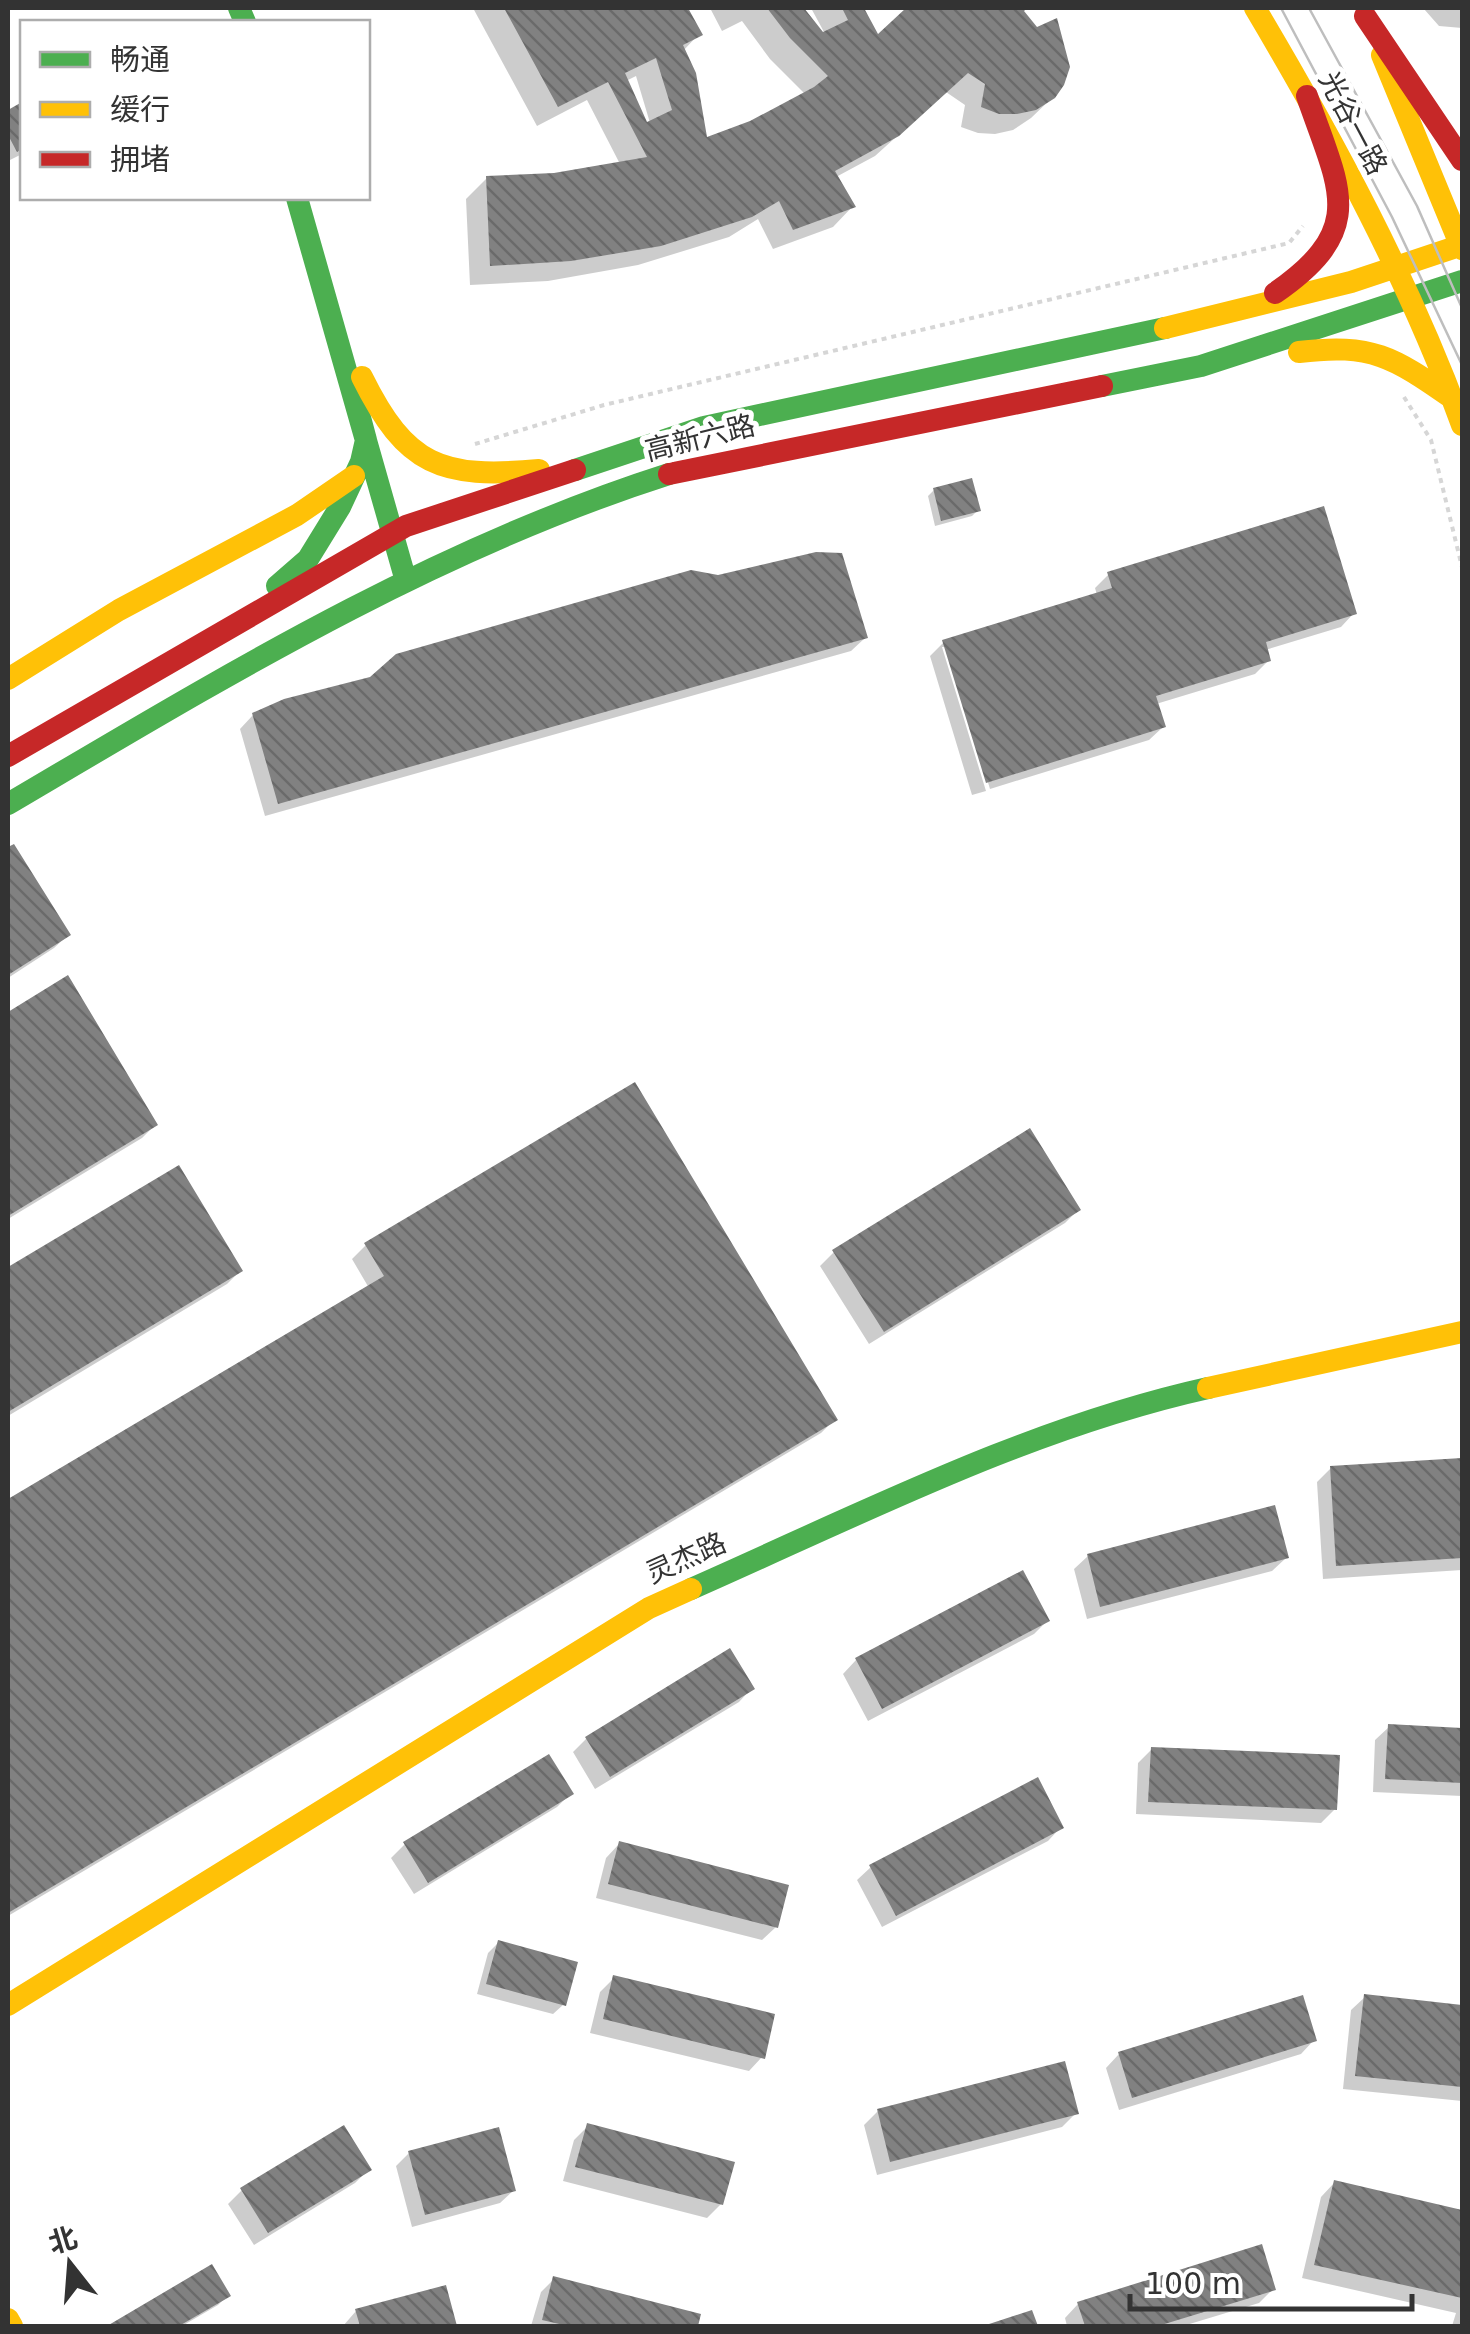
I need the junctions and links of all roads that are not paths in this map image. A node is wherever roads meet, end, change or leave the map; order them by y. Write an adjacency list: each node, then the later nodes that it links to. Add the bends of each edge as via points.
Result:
1 (1255, 8): 3 (main road, 光谷一路)
2 (1362, 12): 4 (main road); 7 (main road, 光谷一路)
3 (1307, 96): 8 (main road, 光谷一路); 11 (main road, via 1339,198 1340,224 1319,262)
4 (1462, 160)
5 (298, 200): 15 (main road)
6 (312, 200): 13 (main road)
7 (1462, 247): 8 (main road, 高新六路)
8 (1394, 268): 10 (main road, 光谷一路); 11 (main road, 高新六路)
9 (1462, 281): 10 (main road, 高新六路)
10 (1410, 299): 12 (main road, 高新六路); 14 (main road, 光谷一路)
11 (1244, 312): 17 (main road, 高新六路, via 704,428)
12 (1201, 366): 14 (main road, via 1344,345 1395,358); 20 (main road, 高新六路, via 690,467 599,496)
13 (362, 377): 17 (main road, via 398,438 426,460 513,473); 19 (main road)
14 (1452, 398): 16 (main road, 光谷一路)
15 (358, 410): 18 (main road, via 366,440); 19 (main road)
16 (1462, 424)
17 (598, 462): 19 (main road, 高新六路)
18 (354, 476): 21 (main road, via 308,559); 22 (main road)
19 (400, 529): 20 (main road); 21 (main road, 高新六路)
20 (414, 576): 24 (main road, 高新六路, via 280,644)
21 (234, 624): 23 (main road, 高新六路)
22 (8, 679)
23 (8, 756)
24 (8, 804)
25 (1462, 1332): 26 (main road, 灵杰路, via 1152,1400 980,1461 650,1608)
26 (8, 2005)
27 (8, 2318): 28 (main road)
28 (12, 2326)

